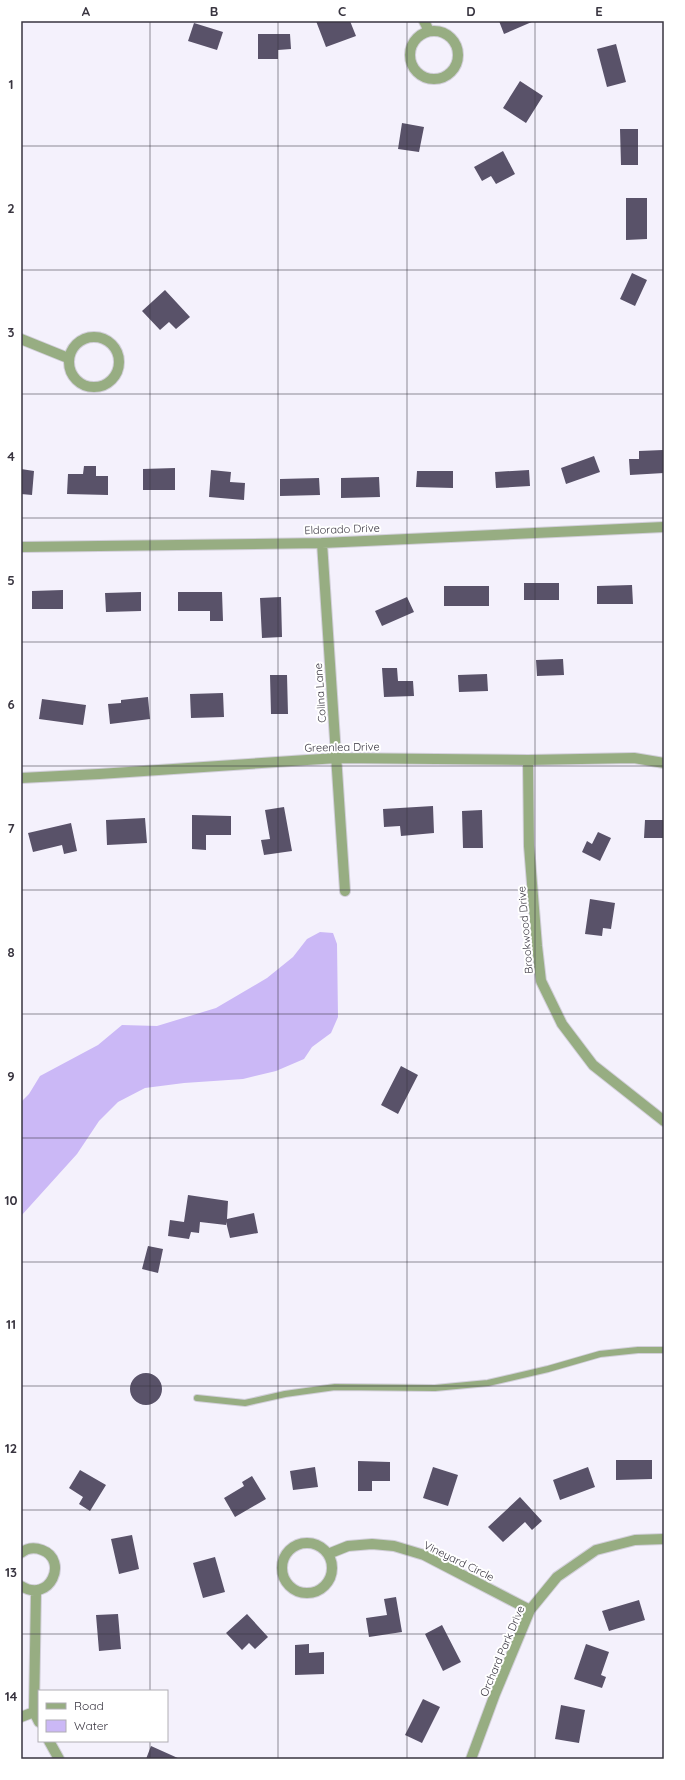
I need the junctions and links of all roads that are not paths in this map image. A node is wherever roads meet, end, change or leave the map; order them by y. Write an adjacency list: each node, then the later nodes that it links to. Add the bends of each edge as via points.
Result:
1 (424, 21): 2 (street)
2 (429, 31): 2 (street, via 416,39 410,52 410,60 423,77 438,79 452,72 458,58 458,50 450,37 444,33)
3 (21, 338): 4 (street)
4 (68, 358): 4 (street, via 71,374 82,385 90,387 105,385 116,374 119,366 119,358 112,344 98,337 82,339)
5 (664, 527): 6 (street, Eldorado Drive)
6 (322, 542): 7 (street, Eldorado Drive); 8 (street, Colina Lane)
7 (21, 547)
8 (337, 758): 9 (street, Greenlea Drive); 11 (street, Greenlea Drive); 12 (street, Colina Lane)
9 (528, 760): 10 (street, Greenlea Drive, via 634,758); 13 (street, Brookwood Drive, via 529,846 542,981 562,1024 593,1065)
10 (664, 763)
11 (21, 778)
12 (345, 890)
13 (664, 1121)
14 (664, 1350): 15 (lane, via 600,1354 548,1369 480,1383 435,1388 335,1387 245,1403)
15 (197, 1398)
16 (664, 1538): 21 (street, Orchard Park Drive, via 635,1540 596,1550 557,1577)
17 (21, 1553): 20 (street, via 37,1548 44,1551 54,1562 53,1578 43,1589)
18 (328, 1554): 18 (street, via 322,1548 307,1543 292,1548 283,1561 282,1569 287,1584 300,1592 315,1592 322,1588 327,1583 332,1569); 21 (street, Vineyard Circle, via 348,1546 394,1546 424,1555)
19 (21, 1586): 20 (street)
20 (36, 1591): 22 (street)
21 (530, 1610): 27 (street, Orchard Park Drive)
22 (34, 1712): 23 (street); 24 (street)
23 (21, 1717)
24 (38, 1720)
25 (50, 1742): 26 (street)
26 (59, 1759)
27 (471, 1759)

